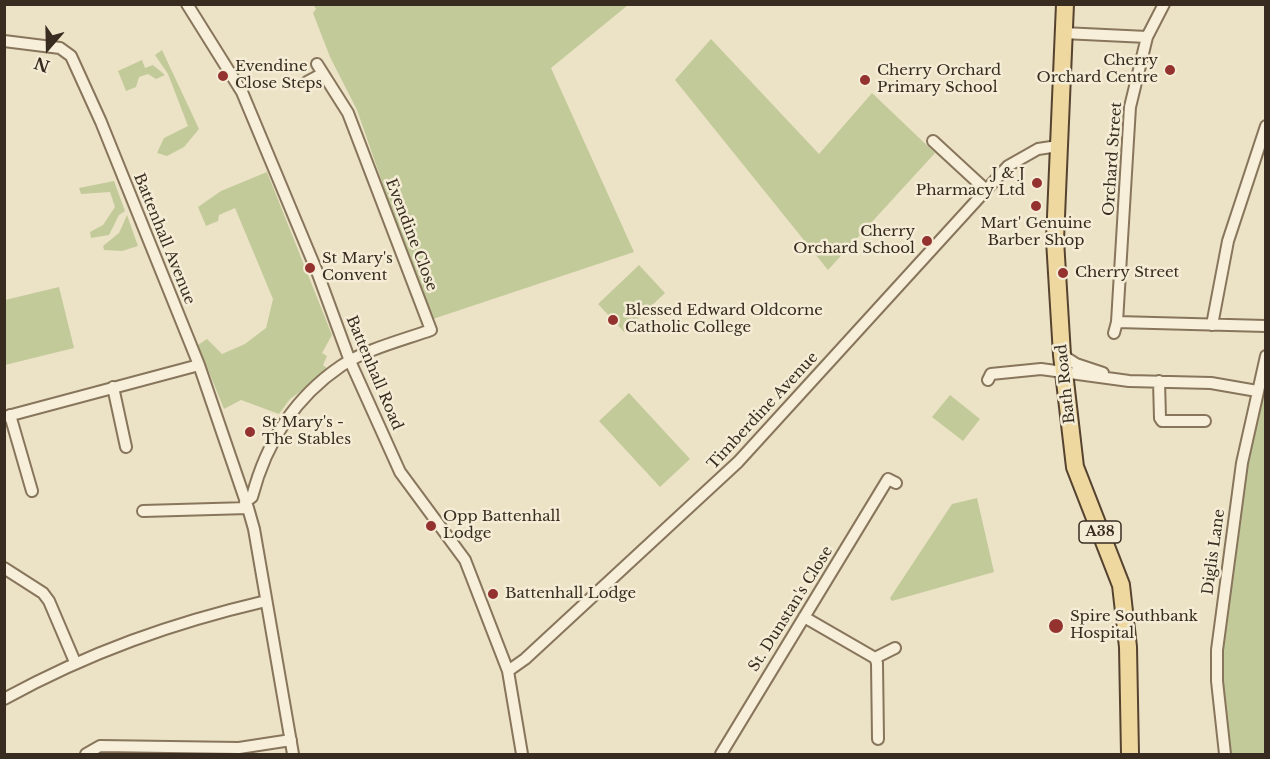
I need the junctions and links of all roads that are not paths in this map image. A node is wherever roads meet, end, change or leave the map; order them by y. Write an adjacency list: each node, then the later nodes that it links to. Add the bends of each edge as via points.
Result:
1 (187, 4): 15 (street, Battenhall Road, via 242,92)
2 (1065, 4): 4 (main road, Bath Road / A38)
3 (1164, 4): 5 (street, Orchard Street)
4 (1063, 33): 5 (street); 10 (main road, Bath Road / A38)
5 (1147, 37): 12 (street, Orchard Street, via 1130,107 1116,328)
6 (4, 41): 17 (street, Battenhall Avenue, via 60,48 71,56)
7 (307, 82): 15 (street, Evendine Close, via 319,69 348,113 431,330)
8 (1266, 126): 12 (street, via 1228,241)
9 (933, 141): 11 (street)
10 (1058, 146): 11 (street, Timberdine Avenue, via 1038,149 1018,159); 16 (main road, Bath Road / A38, via 1055,240)
11 (985, 189): 36 (street, Timberdine Avenue, via 738,462)
12 (1212, 325): 13 (street)
13 (1266, 326)
14 (1266, 356): 22 (street, Diglis Lane)
15 (350, 361): 28 (street, via 301,399 275,435); 36 (street, Battenhall Road, via 400,472 465,560)
16 (1063, 363): 18 (street, via 992,374); 19 (street); 19 (street); 44 (main road, Bath Road / A38, via 1075,467 1121,585 1128,647)
17 (199, 365): 21 (street); 28 (street, Battenhall Avenue)
18 (988, 380)
19 (1129, 381): 20 (street)
20 (1159, 381): 22 (street, via 1211,383); 24 (street, via 1162,421)
21 (113, 387): 23 (street); 25 (street)
22 (1257, 391): 45 (street, Diglis Lane, via 1240,475 1217,650)
23 (7, 416): 27 (street)
24 (1205, 421)
25 (126, 447)
26 (888, 478): 32 (street, St. Dunstan's Close)
27 (32, 491)
28 (247, 505): 29 (street); 31 (street, Battenhall Avenue)
29 (143, 511)
30 (4, 568): 35 (street, via 49,601)
31 (266, 601): 35 (street, via 154,631); 39 (street, Battenhall Avenue)
32 (804, 617): 34 (street); 43 (street, St. Dunstan's Close)
33 (895, 648): 34 (street)
34 (874, 658): 38 (street, via 878,663)
35 (75, 662): 37 (street)
36 (508, 671): 42 (street, Battenhall Road)
37 (4, 699)
38 (878, 739)
39 (291, 740): 40 (street, via 239,748 100,746); 41 (street, Battenhall Avenue)
40 (86, 754)
41 (293, 754)
42 (522, 754)
43 (721, 754)
44 (1130, 754)
45 (1225, 754)

